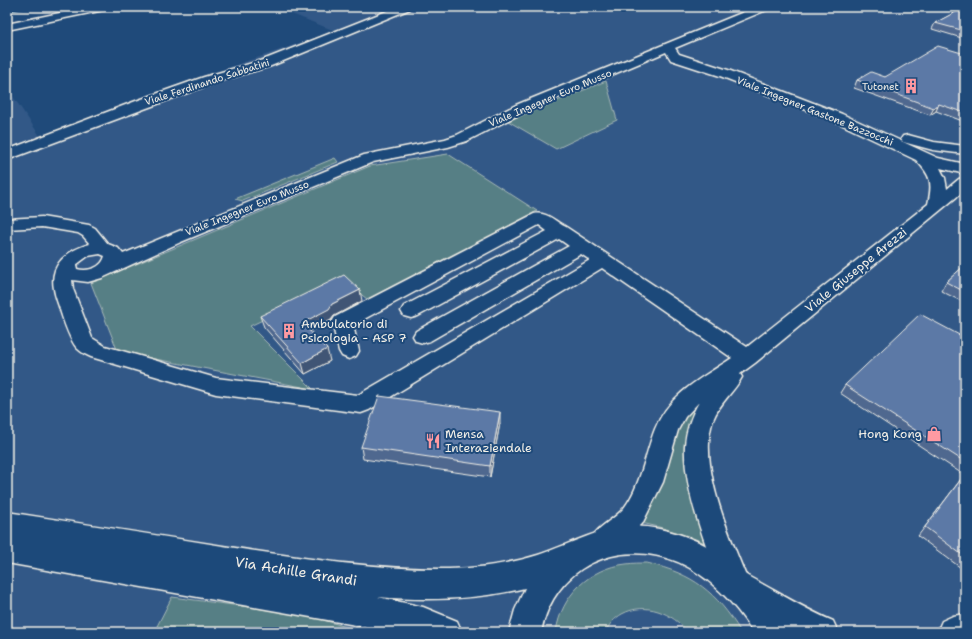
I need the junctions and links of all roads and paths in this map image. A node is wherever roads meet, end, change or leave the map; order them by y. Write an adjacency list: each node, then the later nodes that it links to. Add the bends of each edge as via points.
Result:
1 (104, 7): 4 (street)
2 (406, 7): 12 (street, Viale Ferdinando Sabbatini, via 267,63 209,80)
3 (765, 7): 5 (street, Viale Ingegner Euro Musso)
4 (7, 27)
5 (712, 30): 6 (street, Viale Ingegner Euro Musso); 7 (street, via 699,42)
6 (669, 48): 7 (street); 8 (street, Viale Ingegner Gastone Bazzocchi, via 675,56); 9 (street, Viale Ingegner Euro Musso)
7 (701, 52): 11 (street, via 739,74 861,122)
8 (688, 63): 9 (street, via 658,61); 11 (street, Viale Ingegner Gastone Bazzocchi, via 724,73)
9 (620, 68): 20 (street, Viale Ingegner Euro Musso, via 521,108 462,138 370,158)
10 (965, 150): 11 (street)
11 (927, 152): 13 (street, via 951,154); 14 (street, Viale Ingegner Gastone Bazzocchi, via 947,166); 16 (street, via 939,179 940,190)
12 (7, 154)
13 (965, 161)
14 (965, 169)
15 (965, 182): 16 (street, Viale Giuseppe Arezzi)
16 (936, 205): 31 (street, Viale Giuseppe Arezzi)
17 (7, 224): 18 (street, via 59,223)
18 (71, 228): 22 (street, via 89,232); 24 (street, via 77,239)
19 (560, 231): 21 (street); 26 (street, via 540,218); 28 (street)
20 (174, 238): 22 (street, via 137,248); 25 (street)
21 (582, 246): 23 (street); 29 (street)
22 (105, 249): 24 (street, via 95,248 80,253); 25 (street, via 112,252 114,259)
23 (603, 260): 31 (street); 32 (street)
24 (68, 265): 25 (street, via 72,275); 27 (street, via 63,278 63,289)
25 (99, 272): 27 (street, via 80,283 73,290)
26 (401, 290): 28 (street); 30 (street, via 342,322)
27 (68, 302): 32 (street, via 84,343 98,352 216,386 361,404)
28 (411, 311): 29 (street)
29 (423, 336): 32 (street)
30 (349, 351)
31 (748, 358): 34 (street, via 690,397 677,411 667,429 651,482 633,516); 36 (street, via 704,413 697,440 699,476)
32 (435, 360)
33 (7, 525): 34 (main road, Via Achille Grandi, via 336,578 382,583 440,584 483,581 523,574)
34 (592, 547): 36 (main road, via 623,540 646,540 669,545 692,553 713,565); 39 (main road, via 564,563 548,578 535,598)
35 (7, 549): 38 (main road, Via Achille Grandi, via 382,613 423,623)
36 (737, 585): 40 (main road, via 757,608); 41 (main road, via 800,624)
37 (965, 630): 42 (main road)
38 (446, 632)
39 (525, 632)
40 (771, 632)
41 (822, 632)
42 (953, 632)

